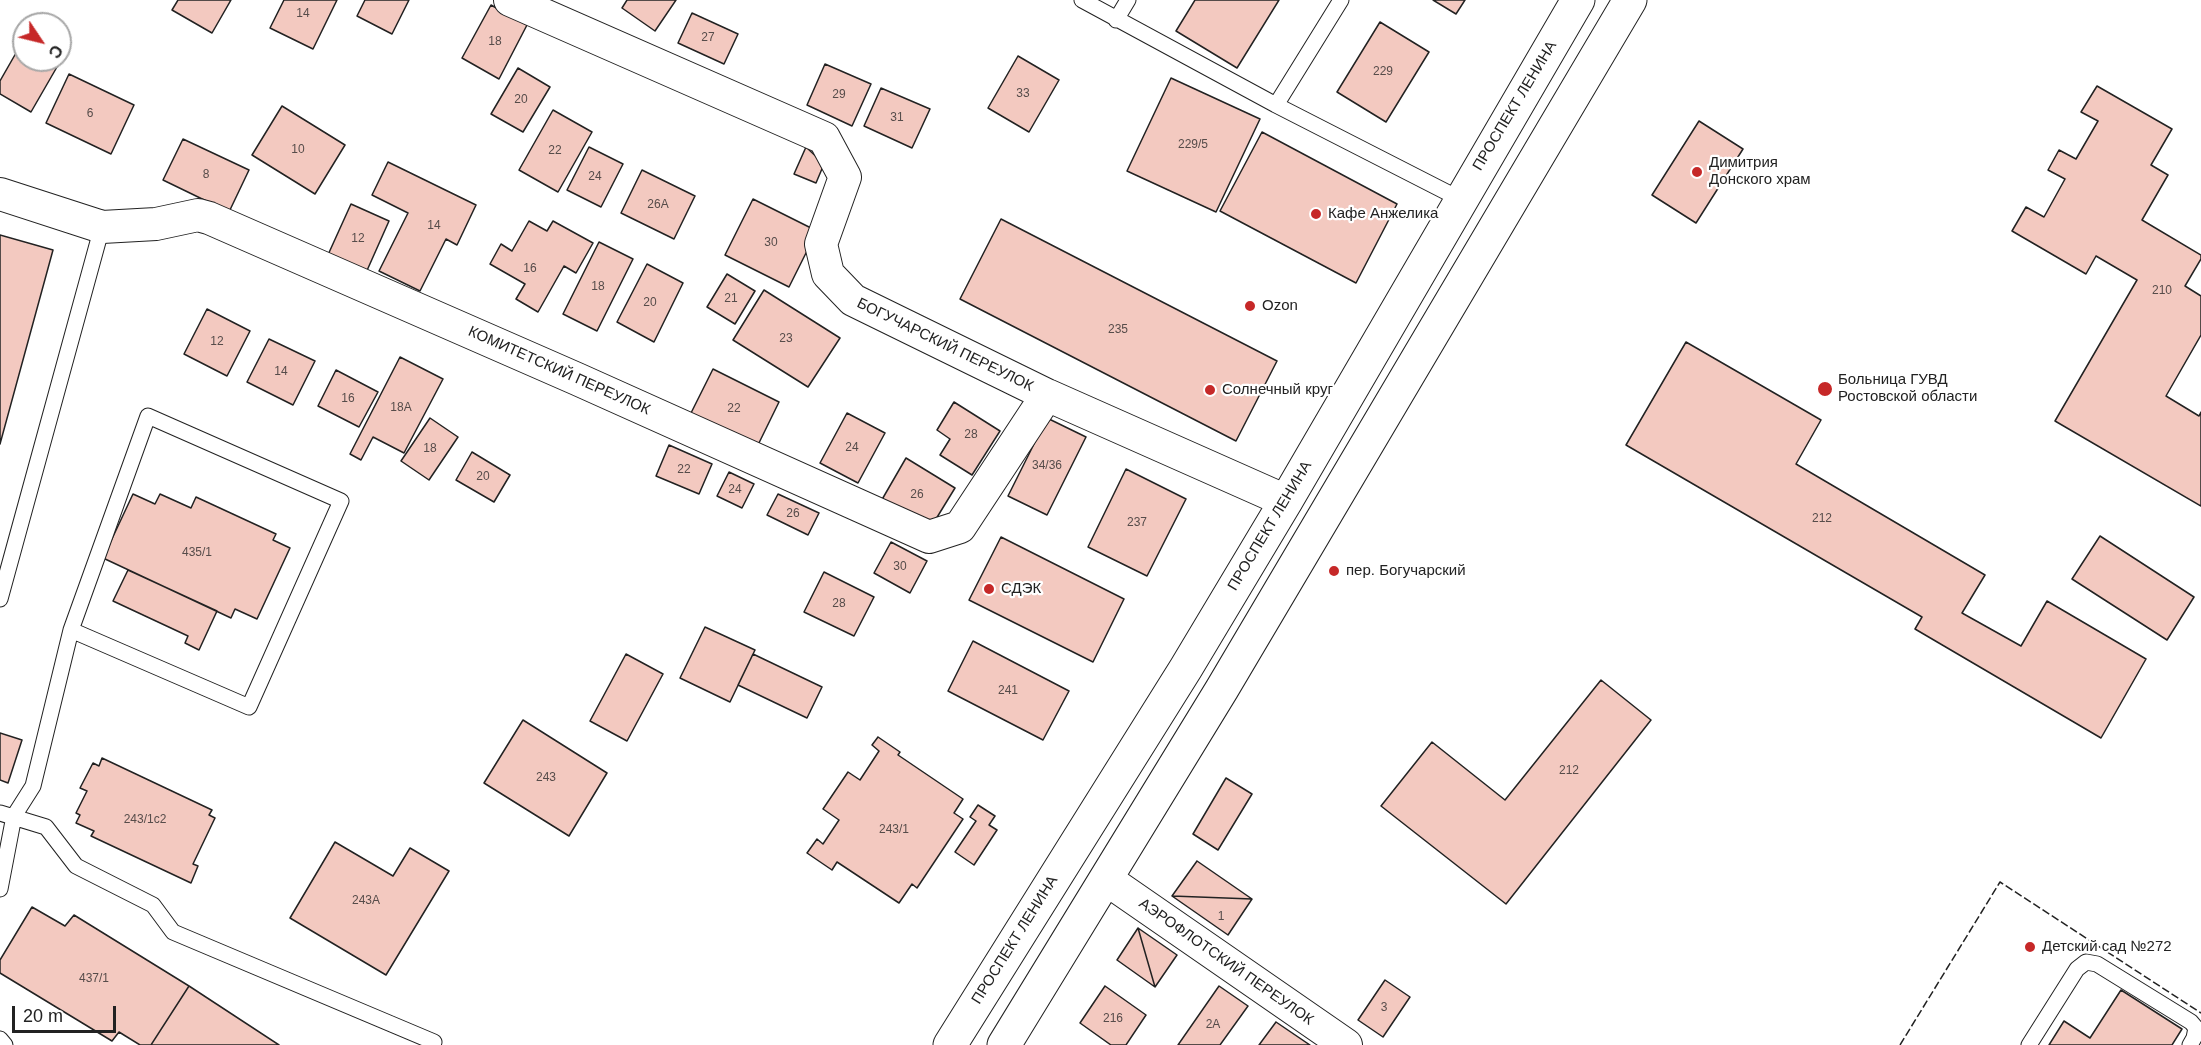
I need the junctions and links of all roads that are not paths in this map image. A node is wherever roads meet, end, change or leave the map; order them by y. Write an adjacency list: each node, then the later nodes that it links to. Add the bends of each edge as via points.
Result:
1 (510, 0): 12 (street, БОГУЧАРСКИЙ ПЕРЕУЛОК, via 824,138 845,177 821,244 828,274 853,300)
2 (1082, 0): 7 (lane)
3 (1128, 0): 7 (lane)
4 (1341, 0): 8 (lane)
5 (1578, 0): 10 (main road, ПРОСПЕКТ ЛЕНИНА)
6 (1630, 0): 17 (main road)
7 (1116, 20): 8 (lane)
8 (1276, 105): 10 (lane)
9 (0, 194): 11 (street, КОМИТЕТСКИЙ ПЕРЕУЛОК)
10 (1460, 199): 13 (main road, ПРОСПЕКТ ЛЕНИНА)
11 (102, 227): 12 (street, КОМИТЕТСКИЙ ПЕРЕУЛОК, via 156,224 198,215 209,218 929,537 960,527); 14 (lane)
12 (1047, 395): 13 (street, БОГУЧАРСКИЙ ПЕРЕУЛОК)
13 (1286, 501): 22 (main road, ПРОСПЕКТ ЛЕНИНА)
14 (0, 599)
15 (71, 630): 15 (lane, via 148,416 341,501 249,707); 16 (lane, via 33,786)
16 (7, 814): 18 (lane); 20 (lane, via 46,827 76,866 153,905 173,932)
17 (1106, 879): 23 (main road); 24 (street, АЭРОФЛОТСКИЙ ПЕРЕУЛОК)
18 (0, 889)
19 (0, 1040): 21 (lane)
20 (436, 1044)
21 (5, 1045)
22 (950, 1045)
23 (1004, 1045)
24 (1346, 1045)
25 (2029, 1045): 26 (lane, via 2077,969 2086,962 2097,964 2191,1022 2196,1028)
26 (2190, 1045)

